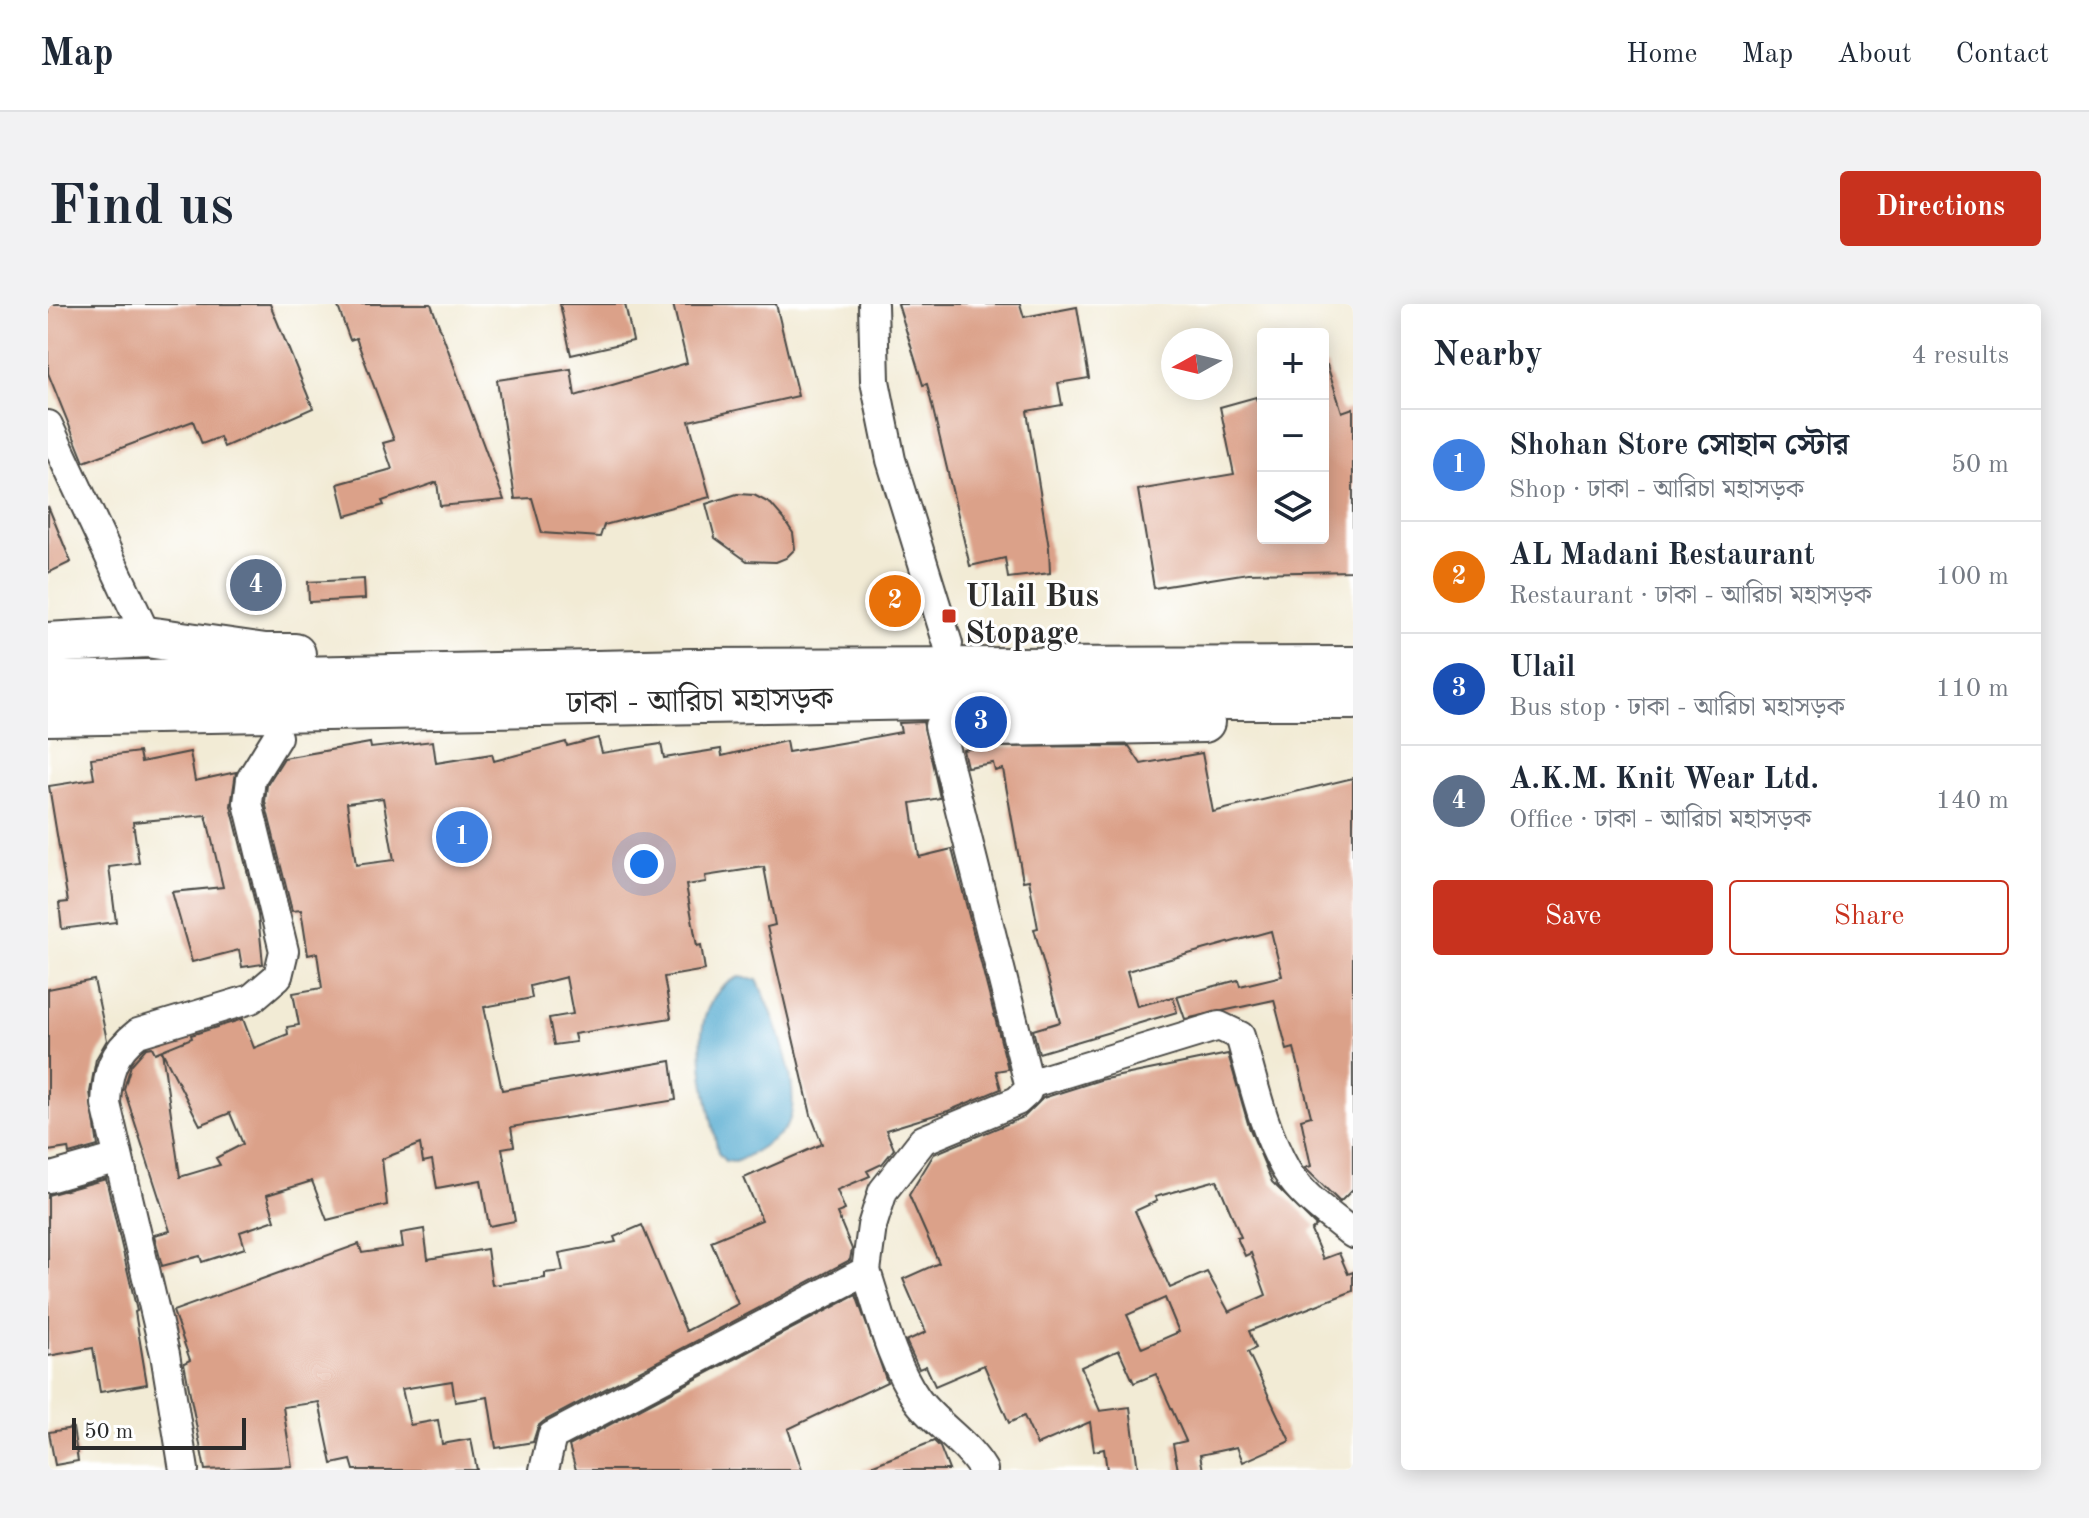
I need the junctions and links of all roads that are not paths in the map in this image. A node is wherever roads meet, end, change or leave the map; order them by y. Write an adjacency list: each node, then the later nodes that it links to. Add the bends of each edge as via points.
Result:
1 (873, 304): 5 (street, via 875,381 891,460)
2 (48, 425): 3 (street)
3 (147, 637): 4 (highway); 5 (highway, via 265,654)
4 (48, 643)
5 (948, 644): 7 (highway, via 1247,648)
6 (48, 682): 7 (highway, ঢাকা - আরিচা মহাসড়ক, via 691,669)
7 (1343, 683): 8 (highway, ঢাকা - আরিচা মহাসড়ক, via 978,699); 9 (highway, via 1206,722)
8 (48, 715)
9 (939, 726): 10 (highway); 12 (street)
10 (277, 737): 11 (highway); 13 (street, via 251,779 248,803 284,963 271,985 251,999 138,1033 125,1043 107,1074 106,1104)
11 (48, 742)
12 (1029, 1084): 15 (street, via 1219,1026 1229,1029 1240,1036 1266,1123 1287,1171); 16 (street, via 1017,1101 923,1140 883,1191)
13 (118, 1158): 14 (street); 17 (street, via 165,1354)
14 (48, 1178)
15 (1353, 1234)
16 (866, 1271): 18 (street, via 552,1436); 19 (street, via 916,1399)
17 (184, 1470)
18 (544, 1470)
19 (983, 1470)

